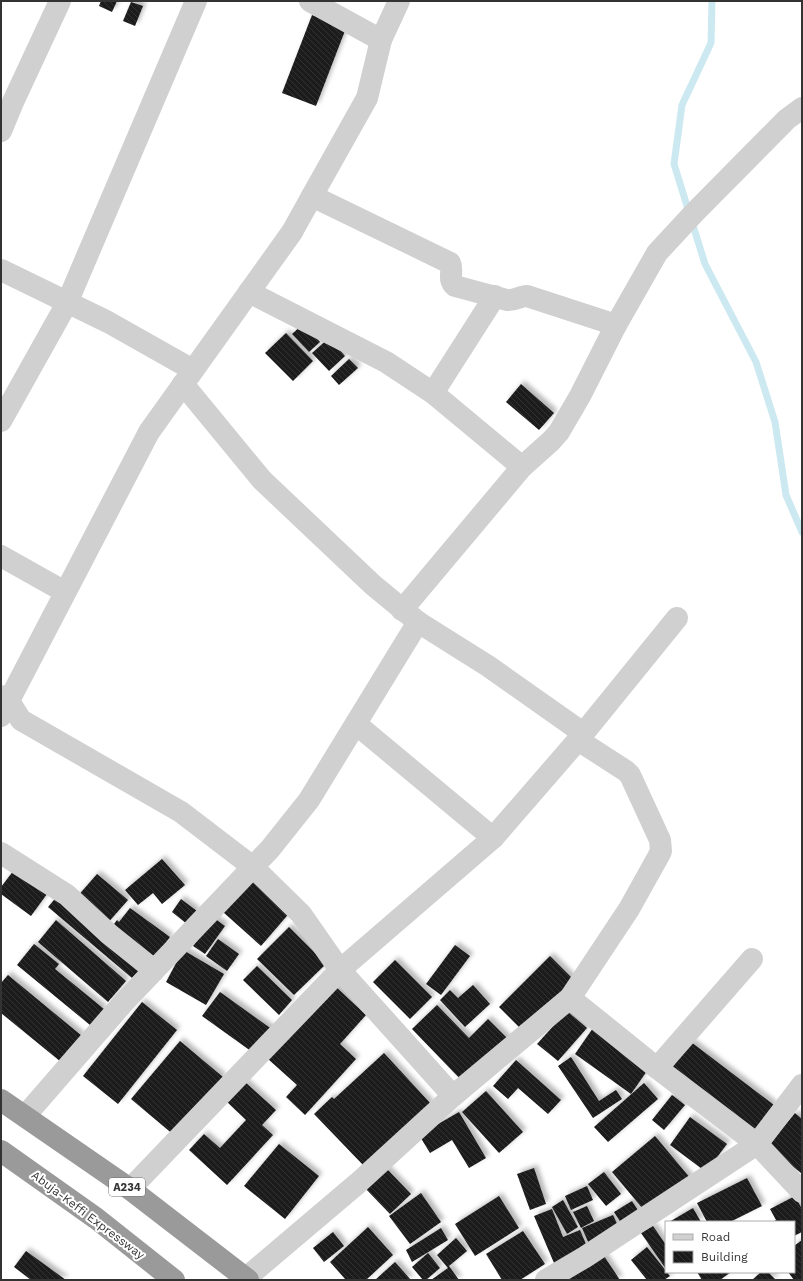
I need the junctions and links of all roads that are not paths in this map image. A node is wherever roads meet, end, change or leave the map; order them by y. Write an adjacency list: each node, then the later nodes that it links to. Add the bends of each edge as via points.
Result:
1 (60, 1): 7 (street)
2 (196, 1): 12 (street)
3 (310, 1): 5 (street)
4 (399, 1): 5 (street)
5 (381, 40): 8 (street, via 367,98)
6 (802, 108): 13 (street, via 787,119 657,253)
7 (1, 131)
8 (312, 196): 10 (street, via 292,232); 11 (street, via 450,263 450,280 455,286)
9 (1, 270): 12 (street)
10 (249, 292): 14 (street); 15 (street, via 386,362)
11 (494, 296): 13 (street, via 512,300 527,296); 15 (street)
12 (67, 303): 14 (street, via 108,322); 16 (street)
13 (616, 325): 17 (street, via 560,432)
14 (188, 377): 19 (street, via 150,432); 20 (street, via 262,480 373,585)
15 (433, 393): 17 (street)
16 (1, 421)
17 (522, 467): 20 (street)
18 (1, 556): 19 (street)
19 (65, 592): 22 (street)
20 (410, 616): 23 (street); 24 (street, via 488,666)
21 (677, 618): 24 (street)
22 (4, 705): 27 (street, via 21,720 182,812)
23 (356, 724): 25 (street); 27 (street, via 309,800)
24 (580, 736): 25 (street); 31 (street, via 630,775 660,840 661,851 629,909)
25 (493, 838): 30 (street)
26 (1, 854): 29 (street, via 67,895 109,934)
27 (253, 867): 29 (street); 30 (street, via 301,914)
28 (752, 959): 32 (street)
29 (154, 970): 36 (street)
30 (340, 970): 34 (street); 39 (street)
31 (570, 998): 32 (street); 34 (street)
32 (657, 1068): 37 (street)
33 (802, 1085): 37 (street)
34 (453, 1096): 41 (street)
35 (1, 1100): 36 (highway, A234)
36 (24, 1116): 39 (highway, A234)
37 (757, 1144): 40 (street); 43 (street)
38 (1, 1151): 42 (highway, Abuja-Keffi Expressway, via 97,1219)
39 (130, 1190): 41 (highway, A234)
40 (802, 1192)
41 (247, 1279)
42 (174, 1280)
43 (546, 1280)

